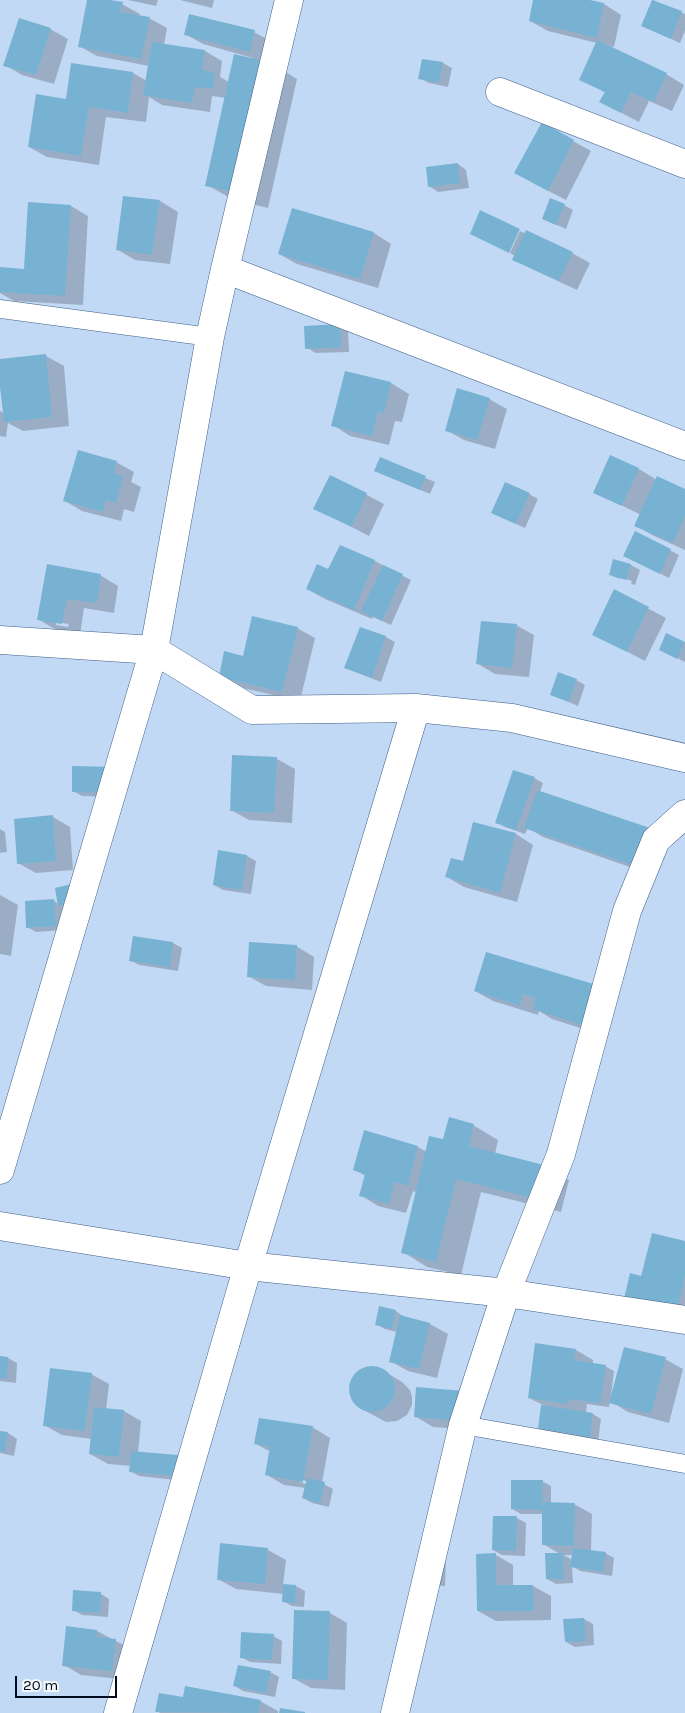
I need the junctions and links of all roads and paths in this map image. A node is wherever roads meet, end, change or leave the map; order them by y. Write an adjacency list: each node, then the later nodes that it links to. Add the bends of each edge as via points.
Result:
1 (289, 0): 4 (street)
2 (500, 92): 3 (street)
3 (685, 164)
4 (225, 269): 6 (street); 7 (street)
5 (0, 309): 6 (lane)
6 (210, 337): 9 (street)
7 (685, 446)
8 (0, 640): 9 (street)
9 (154, 650): 10 (street, via 252,710); 13 (street)
10 (416, 708): 11 (street, via 512,718); 15 (street)
11 (685, 758)
12 (685, 814): 16 (street, via 656,840 627,911 561,1154)
13 (0, 1170)
14 (0, 1226): 15 (street)
15 (248, 1266): 16 (street); 20 (street)
16 (506, 1293): 17 (street); 18 (street)
17 (685, 1320)
18 (463, 1425): 19 (lane); 21 (street)
19 (685, 1464)
20 (118, 1713)
21 (395, 1713)

